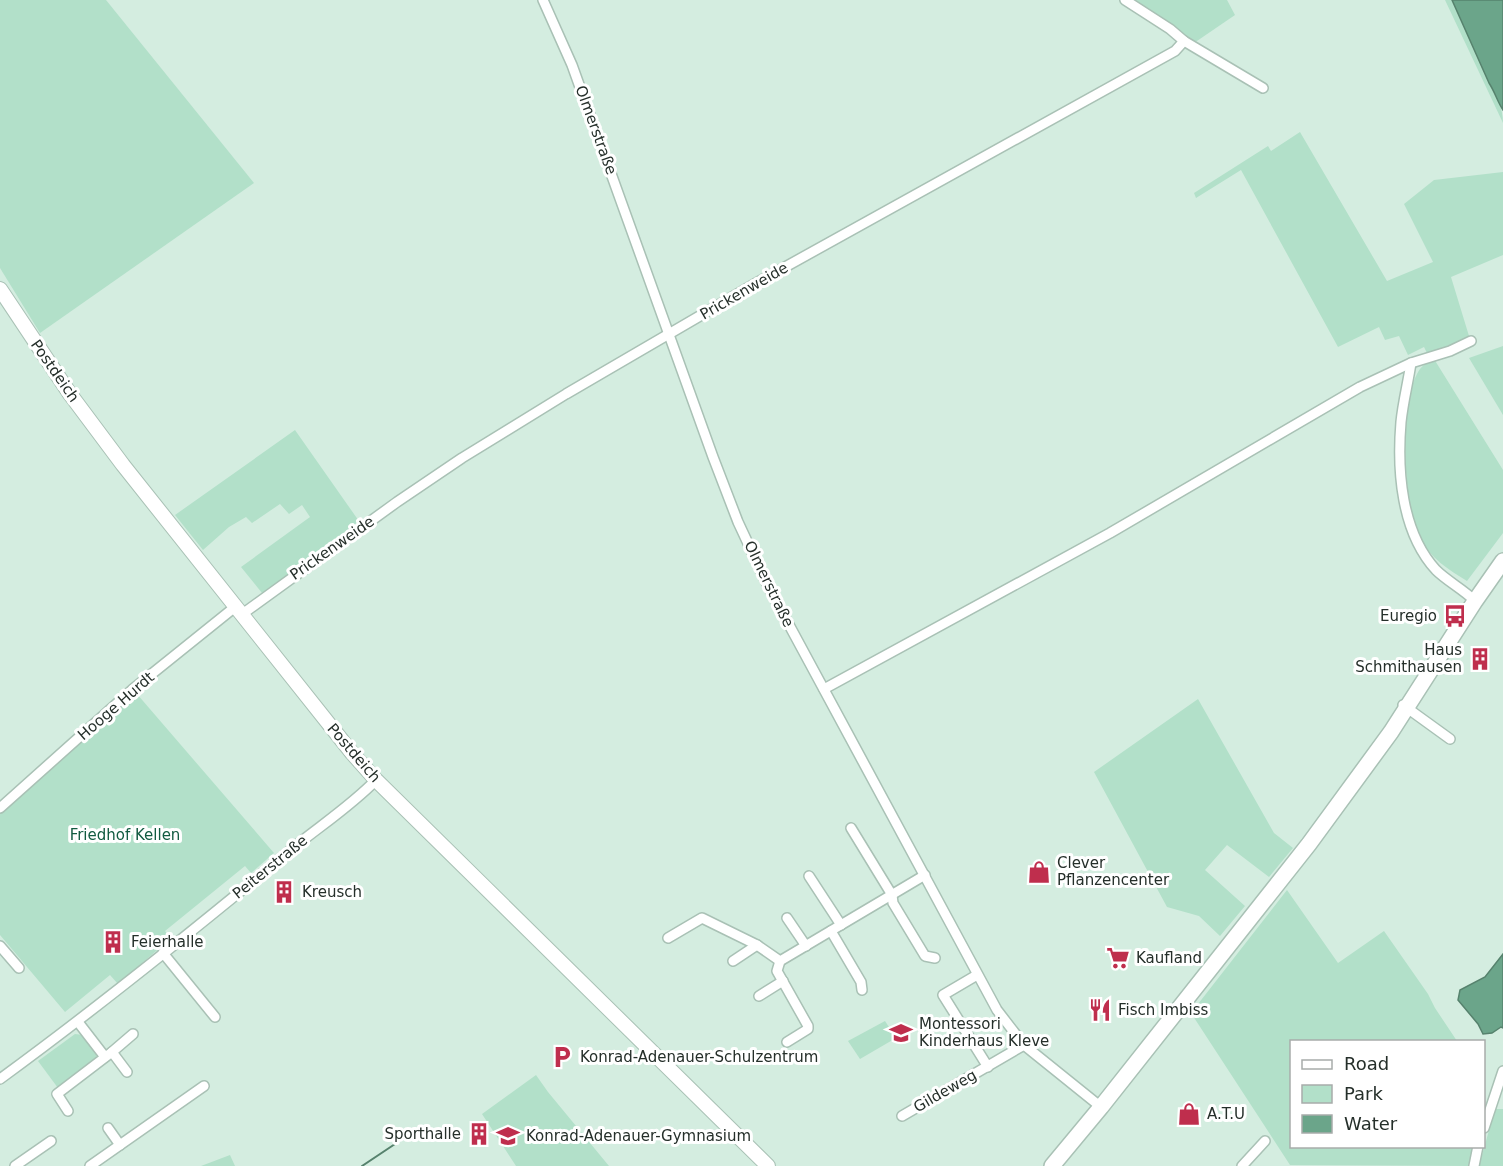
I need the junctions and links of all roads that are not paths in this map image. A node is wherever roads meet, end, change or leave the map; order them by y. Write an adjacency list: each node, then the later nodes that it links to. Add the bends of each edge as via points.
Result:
1 (543, 0): 6 (street, Olmerstraße, via 572,64)
2 (1125, 0): 3 (street)
3 (1184, 41): 4 (street); 6 (street, Prickenweide, via 1175,51)
4 (1263, 88)
5 (0, 289): 11 (main road, Postdeich, via 70,394)
6 (668, 334): 11 (street, Prickenweide, via 462,458); 12 (street, Olmerstraße, via 738,522)
7 (1471, 341): 8 (street)
8 (1411, 363): 10 (street, via 1401,422 1401,469 1408,520 1419,547 1436,570); 12 (street, via 1360,387 1110,533)
9 (1503, 561): 10 (main road)
10 (1475, 600): 13 (main road)
11 (238, 611): 15 (main road, Postdeich); 16 (street, Hooge Hurdt, via 133,689)
12 (824, 689): 18 (street, Olmerstraße)
13 (1404, 705): 14 (street); 48 (main road, via 1371,761 1309,844)
14 (1450, 739)
15 (376, 780): 28 (street, Peiterstraße); 59 (main road, Postdeich)
16 (0, 808)
17 (851, 828): 20 (street)
18 (925, 875): 20 (street); 33 (street, Olmerstraße)
19 (809, 876): 22 (street)
20 (892, 895): 22 (street); 29 (street, via 925,956)
21 (787, 918): 27 (street)
22 (841, 925): 23 (street)
23 (831, 931): 27 (street); 35 (street)
24 (668, 938): 25 (street, via 702,918)
25 (757, 945): 30 (street); 31 (street)
26 (0, 946): 32 (street)
27 (806, 946): 31 (street)
28 (163, 953): 37 (street); 38 (street, Peiterstraße)
29 (935, 958)
30 (733, 961)
31 (780, 962): 34 (street, via 777,971)
32 (19, 968)
33 (977, 975): 41 (street, Olmerstraße); 43 (street, Gildeweg, via 943,995)
34 (783, 981): 36 (street); 40 (street, via 808,1026)
35 (862, 990)
36 (759, 996)
37 (215, 1017)
38 (78, 1022): 42 (street); 46 (street, Peiterstraße)
39 (133, 1034): 42 (street)
40 (787, 1042)
41 (1024, 1045): 43 (street, Gildeweg); 48 (street, Olmerstraße)
42 (109, 1054): 45 (street); 49 (street, via 57,1094)
43 (988, 1066): 50 (street, Gildeweg)
44 (1503, 1071): 51 (street)
45 (127, 1072)
46 (0, 1079)
47 (204, 1086): 55 (street)
48 (1101, 1107): 60 (main road)
49 (68, 1111)
50 (902, 1116)
51 (1485, 1125)
52 (108, 1128): 55 (street)
53 (51, 1141): 57 (street)
54 (1265, 1141): 61 (street)
55 (120, 1145): 58 (street)
56 (1478, 1148): 62 (street)
57 (12, 1163)
58 (90, 1166)
59 (768, 1166)
60 (1052, 1166)
61 (1242, 1166)
62 (1473, 1166)

